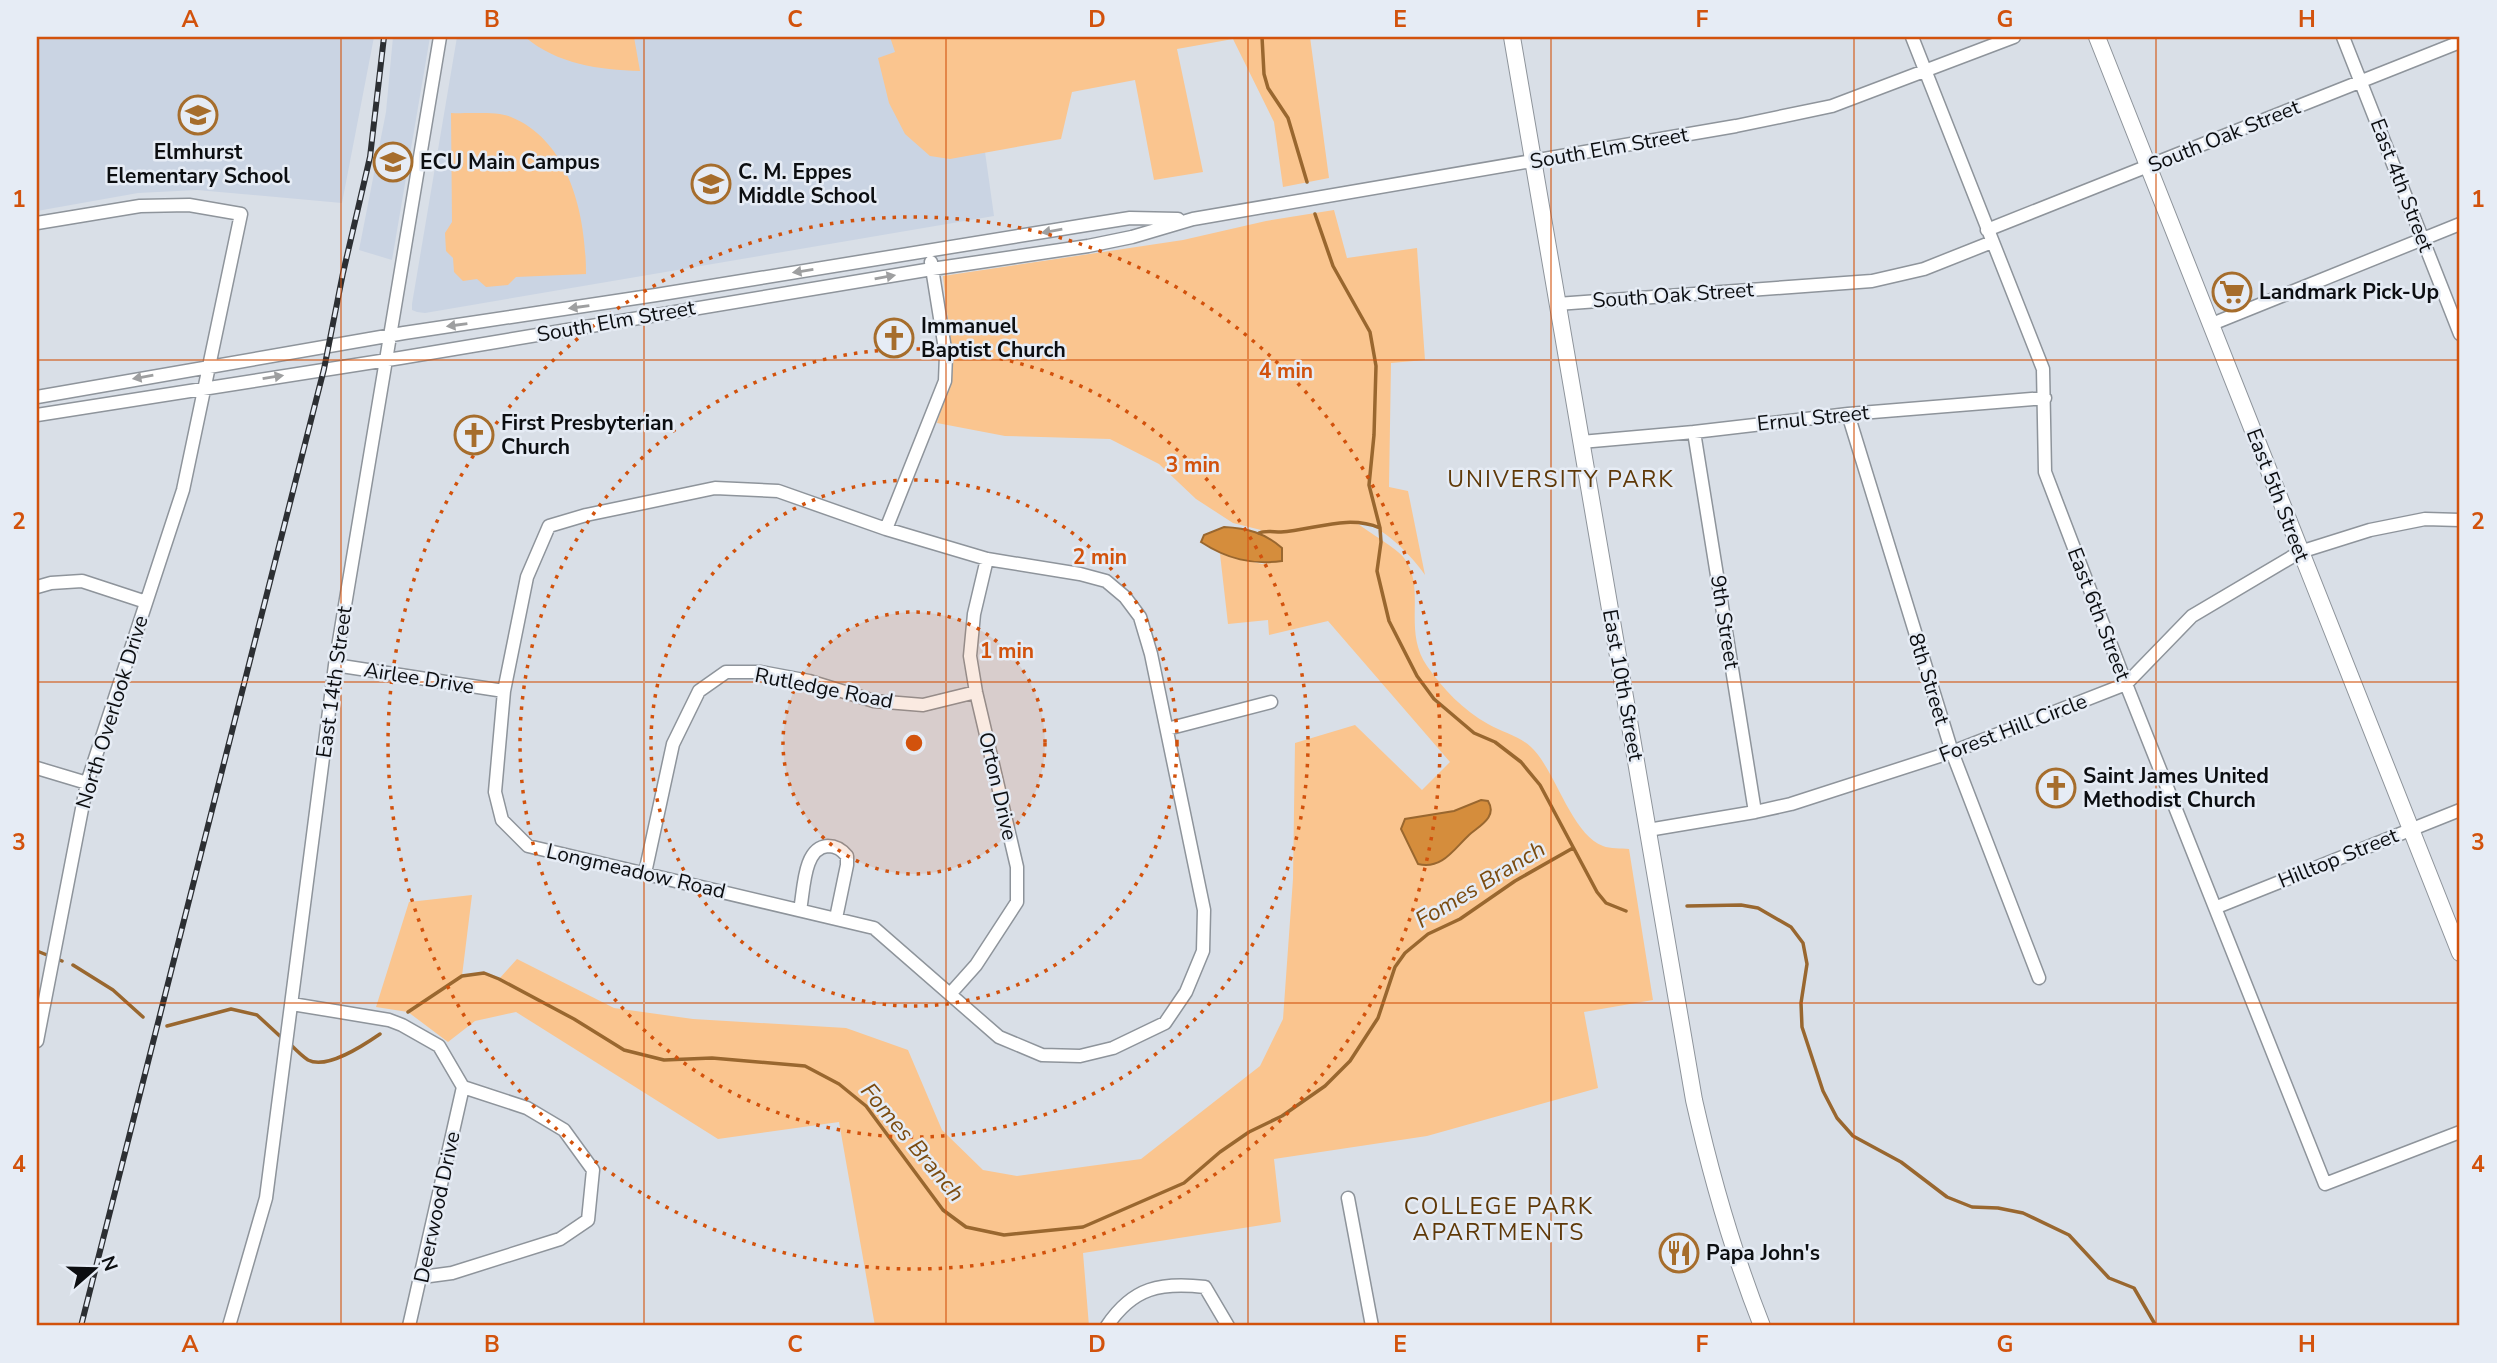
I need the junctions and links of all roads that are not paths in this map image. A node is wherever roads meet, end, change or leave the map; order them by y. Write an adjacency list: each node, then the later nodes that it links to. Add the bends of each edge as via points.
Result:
1 (440, 37): 31 (street, East 14th Street)
2 (1512, 37): 10 (main road, East 10th Street)
3 (1912, 37): 8 (street, East 6th Street)
4 (2014, 37): 8 (street, South Elm Street)
5 (2096, 37): 11 (main road, East 5th Street)
6 (2343, 37): 9 (street, East 4th Street)
7 (2460, 42): 9 (street, South Oak Street)
8 (1926, 72): 10 (street, South Elm Street, via 1832,106); 17 (street, East 6th Street)
9 (2361, 80): 11 (street, South Oak Street); 19 (street, East 4th Street)
10 (1535, 161): 13 (street, South Elm Street); 26 (main road, East 10th Street)
11 (2148, 167): 17 (street, South Oak Street); 29 (main road, East 5th Street)
12 (1130, 218): 13 (street, South Elm Street); 16 (street, South Elm Street); 18 (street)
13 (1193, 219): 18 (street, South Elm Street)
14 (37, 223): 34 (street, North Overlook Drive, via 140,206 189,205 241,214)
15 (2460, 224): 19 (street)
16 (1086, 225): 20 (street); 21 (street, South Elm Street, one-way to 21)
17 (1989, 236): 26 (street, South Oak Street, via 1924,269 1872,281); 37 (street, East 6th Street, via 2043,369)
18 (1132, 237): 20 (street, South Elm Street)
19 (2423, 239): 29 (street); 30 (street, East 4th Street)
20 (1088, 246): 23 (street, South Elm Street)
21 (929, 250): 22 (street, South Elm Street); 23 (street)
22 (828, 267): 24 (street); 25 (street, South Elm Street, one-way to 25)
23 (932, 269): 24 (street, South Elm Street, one-way to 23); 44 (street, via 946,355 945,381)
24 (831, 287): 27 (street, South Elm Street)
25 (656, 295): 27 (street); 28 (street, South Elm Street, one-way to 28)
26 (1557, 303): 42 (main road, East 10th Street)
27 (660, 313): 32 (street, South Elm Street)
28 (524, 315): 31 (street, South Elm Street, one-way to 31); 32 (street)
29 (2212, 324): 45 (main road, East 5th Street)
30 (2460, 334)
31 (391, 335): 33 (street, East 14th Street); 34 (street, South Elm Street)
32 (528, 337): 33 (street, South Elm Street)
33 (387, 359): 35 (street, South Elm Street, one-way to 33); 49 (street, East 14th Street)
34 (211, 365): 35 (street, North Overlook Drive); 36 (street, South Elm Street, one-way to 36)
35 (206, 388): 38 (street, South Elm Street); 48 (street, North Overlook Drive, via 183,490)
36 (43, 395): 38 (street)
37 (2045, 398): 39 (street, Ernul Street); 50 (street, East 6th Street, via 2045,472)
38 (53, 412): 40 (street, South Elm Street)
39 (1848, 414): 41 (street, Ernul Street); 55 (street, 8th Street)
40 (37, 415)
41 (1694, 432): 42 (street, Ernul Street); 59 (street, 9th Street)
42 (1581, 442): 60 (main road, East 10th Street)
43 (2460, 520): 45 (street, Forest Hill Circle, via 2425,519 2370,530)
44 (886, 529): 46 (street, Longmeadow Road); 51 (street, Longmeadow Road, via 778,491 715,488 550,526 527,577)
45 (2300, 552): 50 (street, Forest Hill Circle, via 2192,616); 61 (main road, East 5th Street)
46 (987, 559): 52 (street, Orton Drive, via 970,656); 54 (street, Longmeadow Road, via 1106,581 1125,597 1140,617)
47 (37, 587): 48 (street, via 82,581)
48 (146, 601): 57 (street, North Overlook Drive)
49 (335, 665): 51 (street, Airlee Drive); 69 (street, East 14th Street)
50 (2126, 684): 55 (street, Forest Hill Circle); 63 (street, East 6th Street)
51 (504, 691): 62 (street, Longmeadow Road, via 495,792 502,820 528,846)
52 (976, 692): 62 (street, Rutledge Road, via 923,705 874,701 761,672 726,672 699,691 673,744); 68 (street, Orton Drive, via 1017,867 1017,902 976,965)
53 (1271, 702): 54 (street)
54 (1167, 729): 68 (street, Longmeadow Road, via 1204,910 1203,951 1186,992 1165,1023 1113,1048 1080,1056 1042,1055 999,1037)
55 (1952, 752): 59 (street, Forest Hill Circle); 67 (street, 8th Street)
56 (37, 768): 57 (street)
57 (87, 783): 70 (street, North Overlook Drive)
58 (2460, 810): 61 (street, Hilltop Street)
59 (1755, 812): 60 (street, Forest Hill Circle)
60 (1648, 830): 80 (main road, East 10th Street, via 1712,1179)
61 (2411, 830): 63 (street, Hilltop Street); 66 (main road, East 5th Street)
62 (645, 873): 64 (street, Longmeadow Road)
63 (2217, 907): 72 (street, East 6th Street, via 2325,1184)
64 (800, 910): 65 (street, Longmeadow Road); 65 (street, via 811,857 823,846 835,846 847,856)
65 (836, 918): 68 (street, Longmeadow Road, via 874,929)
66 (2460, 953)
67 (2039, 978)
68 (951, 993)
69 (292, 1004): 71 (street, via 402,1025 439,1046); 75 (street, East 14th Street, via 266,1198)
70 (38, 1034)
71 (463, 1087): 74 (street, Deerwood Drive); 74 (street, via 527,1108 564,1130 593,1170 588,1220 559,1239 452,1273)
72 (2460, 1132)
73 (1348, 1198): 79 (street)
74 (422, 1277): 76 (street, Deerwood Drive)
75 (229, 1326)
76 (410, 1326)
77 (1107, 1326): 78 (street, via 1119,1308 1144,1290 1176,1284 1205,1287)
78 (1228, 1326)
79 (1372, 1326)
80 (1762, 1326)

